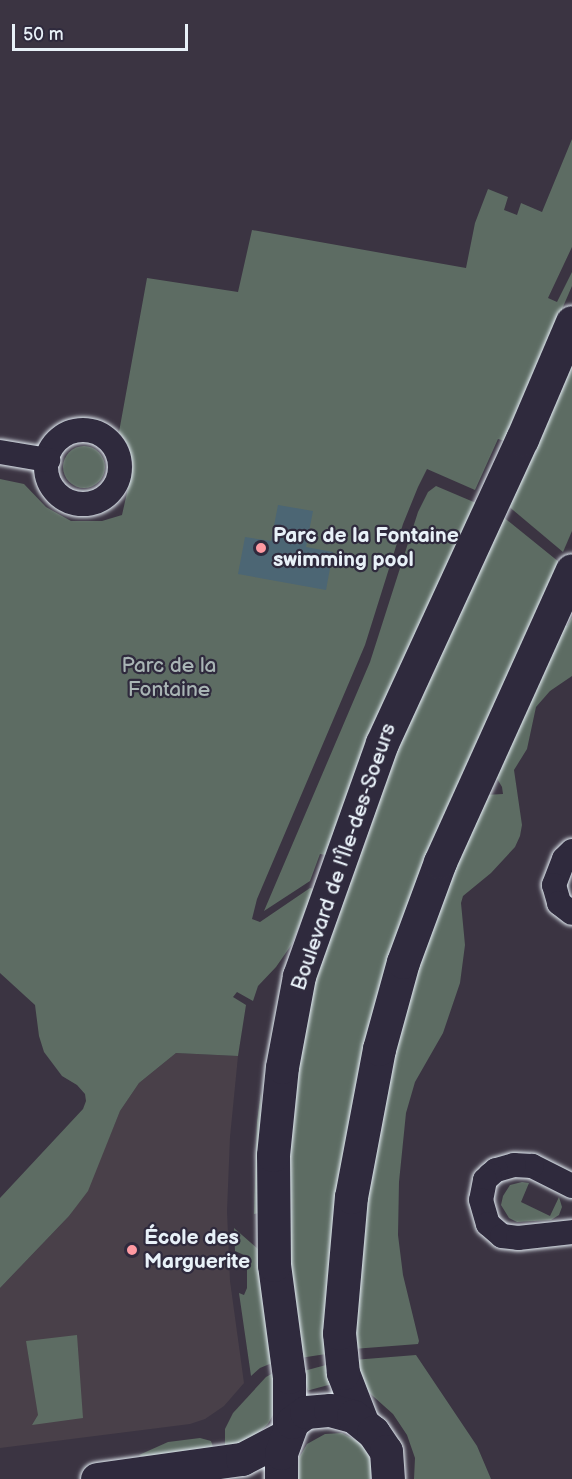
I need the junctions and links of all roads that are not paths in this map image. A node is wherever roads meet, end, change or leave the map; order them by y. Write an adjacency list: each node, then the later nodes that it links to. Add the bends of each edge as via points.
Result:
1 (572, 322): 10 (street, Boulevard de l'Île-des-Soeurs, via 375,758 300,976 283,1060 273,1155 274,1265 289,1377)
2 (0, 452): 3 (street)
3 (48, 460)
4 (572, 570): 9 (street, via 440,862 407,951 378,1049 353,1186 339,1333 343,1373)
5 (572, 851): 6 (street, via 564,859 554,885 559,903)
6 (572, 913)
7 (572, 1186): 8 (street, via 532,1166 514,1165 496,1170 485,1180 481,1200 488,1224 502,1236)
8 (572, 1232)
9 (362, 1422): 10 (street, via 345,1413 313,1410 296,1418); 13 (street, via 386,1451)
10 (287, 1433): 11 (street, via 242,1460); 12 (street, Boulevard de l'Île-des-Soeurs, via 281,1454)
11 (97, 1479)
12 (281, 1479)
13 (388, 1479)

